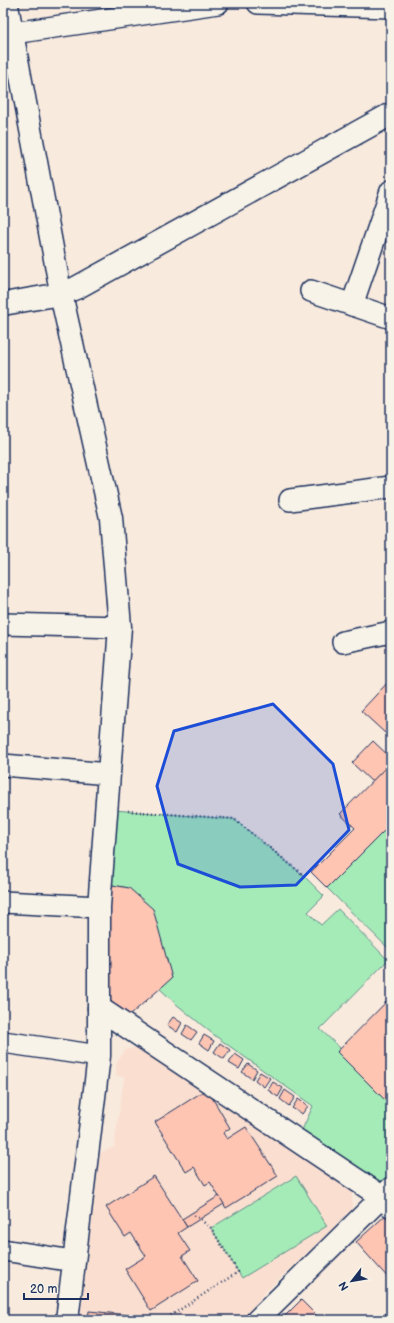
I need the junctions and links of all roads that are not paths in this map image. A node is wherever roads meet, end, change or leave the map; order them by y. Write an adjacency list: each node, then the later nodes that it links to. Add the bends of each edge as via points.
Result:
1 (8, 3): 5 (street)
2 (218, 3): 5 (street)
3 (258, 3): 4 (street)
4 (391, 8)
5 (13, 33): 9 (street)
6 (391, 114): 9 (street)
7 (391, 192): 11 (street)
8 (311, 291): 11 (street)
9 (61, 294): 10 (street); 16 (street, via 111,518)
10 (3, 304)
11 (352, 305): 12 (street)
12 (391, 318)
13 (391, 487): 14 (street)
14 (290, 500)
15 (3, 624): 16 (street)
16 (120, 627): 20 (street)
17 (391, 632): 18 (street)
18 (344, 642)
19 (3, 765): 20 (street)
20 (108, 774): 22 (street)
21 (3, 902): 22 (street)
22 (99, 907): 23 (street)
23 (99, 1008): 25 (street); 26 (street)
24 (3, 1042): 25 (street)
25 (99, 1056): 28 (street)
26 (388, 1197): 30 (street)
27 (3, 1250): 28 (street)
28 (73, 1261): 29 (street)
29 (67, 1320)
30 (257, 1320)

